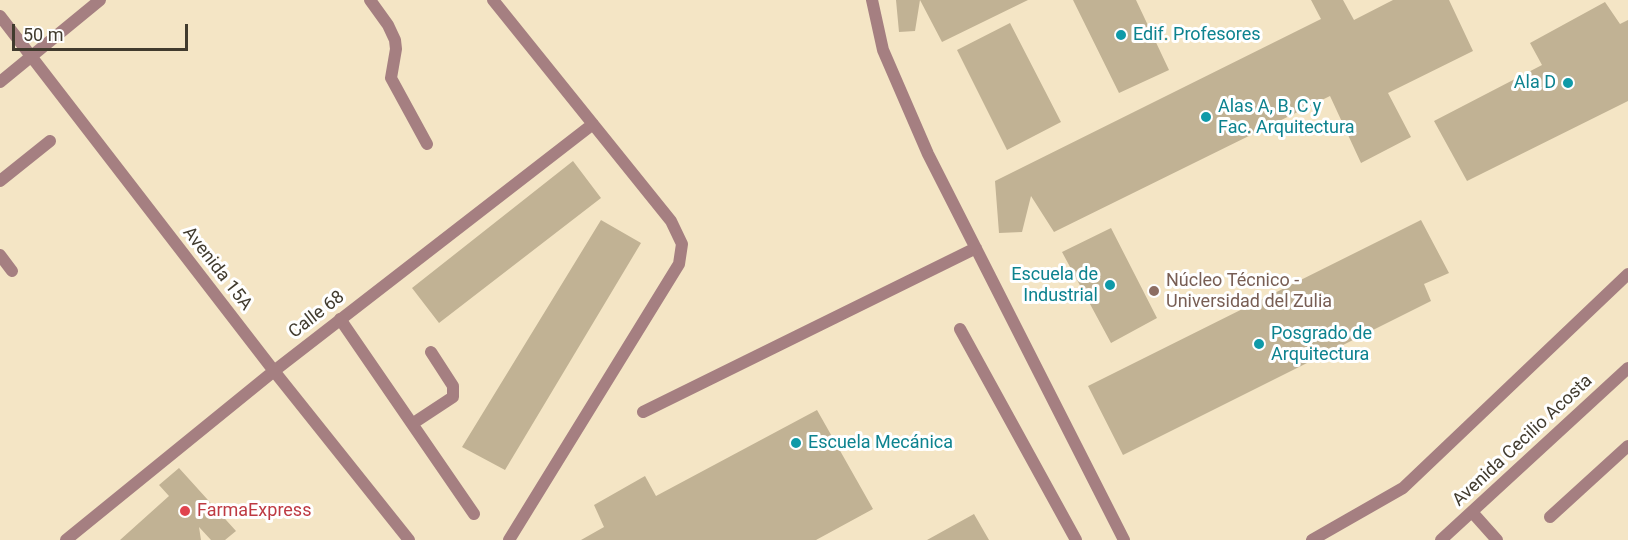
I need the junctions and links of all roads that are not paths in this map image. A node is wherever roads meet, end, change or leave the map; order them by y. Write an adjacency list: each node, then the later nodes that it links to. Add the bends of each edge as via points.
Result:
1 (100, 0): 6 (street)
2 (370, 0): 10 (street, via 395,40 391,78)
3 (493, 0): 8 (street)
4 (872, 0): 12 (street, via 883,50 928,154)
5 (0, 16): 6 (street, Avenida 15A)
6 (29, 56): 7 (street); 20 (street, Avenida 15A)
7 (0, 82)
8 (593, 124): 16 (street, Calle 68); 29 (street, via 671,221 682,244 679,264)
9 (50, 141): 11 (street)
10 (427, 144)
11 (0, 181)
12 (976, 248): 21 (street); 31 (street)
13 (0, 255): 14 (street)
14 (12, 270)
15 (1628, 274): 32 (street, via 1403,488)
16 (340, 319): 20 (street, Calle 68); 22 (street)
17 (960, 329): 30 (street)
18 (431, 352): 22 (street, via 453,386 453,397)
19 (1628, 368): 24 (street, Avenida Cecilio Acosta)
20 (274, 371): 27 (street, Calle 68); 28 (street, Avenida 15A)
21 (643, 412)
22 (412, 424): 25 (street)
23 (1628, 446): 26 (street)
24 (1472, 512): 33 (street, Avenida Cecilio Acosta); 34 (street)
25 (474, 514)
26 (1550, 517)
27 (66, 540)
28 (409, 540)
29 (508, 540)
30 (1076, 540)
31 (1124, 540)
32 (1312, 540)
33 (1441, 540)
34 (1497, 540)

